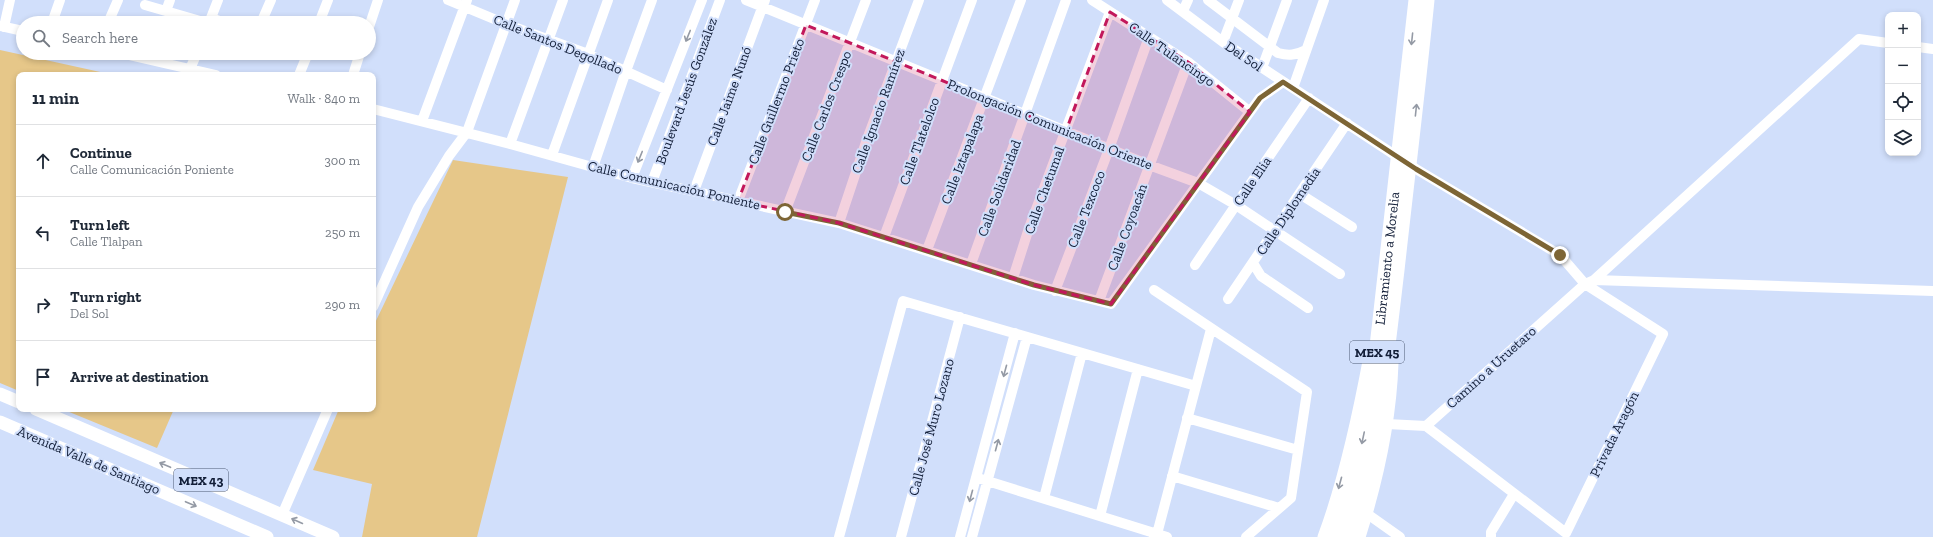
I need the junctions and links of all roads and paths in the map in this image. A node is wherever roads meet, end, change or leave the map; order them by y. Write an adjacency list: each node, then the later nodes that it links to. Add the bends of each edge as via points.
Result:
1 (10, 0): 48 (street)
2 (60, 0): 38 (street)
3 (118, 0): 39 (street)
4 (170, 0): 35 (street)
5 (218, 0): 41 (street)
6 (271, 0): 42 (street)
7 (328, 0): 43 (street)
8 (378, 0): 44 (street)
9 (448, 0): 33 (street, Calle Santos Degollado)
10 (515, 0): 46 (street)
11 (563, 0): 51 (street)
12 (608, 0): 59 (street)
13 (652, 0): 68 (street)
14 (702, 0): 75 (street, Boulevard Jesús González, one-way to 75)
15 (720, 0): 92 (street, Boulevard Jesús González)
16 (746, 0): 32 (street, Prolongación Comunicación Oriente)
17 (815, 0): 47 (street, Calle Guillermo Prieto)
18 (866, 0): 54 (street, Calle Carlos Crespo)
19 (919, 0): 64 (street, Calle Ignacio Ramírez)
20 (972, 0): 72 (street, Calle Tlatelolco)
21 (1021, 0): 76 (street, Calle Iztapalapa)
22 (1066, 0): 80 (street, Calle Solidaridad)
23 (1092, 0): 37 (street, Calle Tulancingo)
24 (1188, 0): 36 (street)
25 (1208, 0): 45 (street)
26 (1239, 0): 45 (street)
27 (1287, 0): 55 (street)
28 (1324, 0): 58 (street)
29 (1416, 0): 86 (highway, Libramiento a Morelia / MEX 45, one-way to 86)
30 (1427, 0): 86 (highway, Libramiento a Morelia / MEX 45, one-way to 30)
31 (1170, 1): 36 (street, Del Sol)
32 (764, 3): 47 (street, Prolongación Comunicación Oriente); 94 (street, Calle Jaime Nunó)
33 (466, 4): 46 (street, Calle Santos Degollado); 81 (street)
34 (145, 5): 35 (street)
35 (166, 11): 40 (street)
36 (1183, 11): 52 (street, Del Sol)
37 (1110, 12): 50 (street, Calle Tulancingo); 84 (street, Calle Chetumal)
38 (54, 16)
39 (111, 16)
40 (188, 16)
41 (211, 16)
42 (264, 16)
43 (322, 16)
44 (373, 16)
45 (1232, 18): 52 (street); 55 (street)
46 (506, 24): 51 (street, Calle Santos Degollado); 83 (street)
47 (806, 25): 54 (street, Prolongación Comunicación Oriente); 96 (street, Calle Guillermo Prieto)
48 (2, 26): 49 (street)
49 (16, 29)
50 (1149, 37): 65 (street, Calle Tulancingo); 87 (street, Calle Texcoco)
51 (548, 39): 59 (street, Calle Santos Degollado); 85 (street)
52 (1223, 42): 66 (street, Del Sol)
53 (1885, 42): 110 (street, Camino a Uruetaro, via 1858,38)
54 (850, 43): 64 (street, Prolongación Comunicación Oriente); 98 (street, Calle Carlos Crespo)
55 (1270, 47): 58 (street, via 1287,56 1297,55); 66 (street)
56 (1921, 47): 57 (street)
57 (1933, 49)
58 (1306, 50): 74 (street)
59 (588, 54): 68 (street, Calle Santos Degollado); 88 (street)
60 (149, 60): 67 (street)
61 (194, 60): 67 (street)
62 (305, 60): 70 (street)
63 (358, 60): 71 (street)
64 (895, 61): 72 (street, Prolongación Comunicación Oriente); 99 (street, Calle Ignacio Ramírez)
65 (1188, 62): 79 (street, Calle Tulancingo); 89 (street, Calle Coyoacán)
66 (1262, 68): 73 (street, Del Sol)
67 (190, 70): 69 (street)
68 (626, 71): 75 (street, Calle Santos Degollado); 90 (street)
69 (200, 72)
70 (300, 72)
71 (354, 72)
72 (941, 80): 76 (street, Prolongación Comunicación Oriente); 102 (street, Calle Tlatelolco)
73 (1283, 82): 74 (street, Del Sol); 79 (street, via 1260,98)
74 (1293, 88): 77 (street, Del Sol)
75 (667, 90): 91 (street, Boulevard Jesús González, one-way to 91)
76 (985, 98): 80 (street, Prolongación Comunicación Oriente); 103 (street, Calle Iztapalapa)
77 (1309, 98): 82 (street, Del Sol); 97 (street, Calle Elia)
78 (376, 110): 81 (street, Calle Comunicación Poniente)
79 (1250, 112): 93 (street)
80 (1025, 115): 84 (street, Prolongación Comunicación Oriente); 105 (street, Calle Solidaridad)
81 (422, 121): 83 (street, Calle Comunicación Poniente)
82 (1347, 124): 95 (street, Calle Diplomedia); 110 (street, Del Sol, via 1416,169 1560,255)
83 (467, 132): 85 (street, Calle Comunicación Poniente); 116 (street, via 418,207)
84 (1066, 132): 87 (street, Prolongación Comunicación Oriente); 109 (street, Calle Chetumal, via 1029,228)
85 (510, 144): 88 (street, Calle Comunicación Poniente)
86 (1406, 144): 107 (highway, Libramiento a Morelia / MEX 45, via 1398,164); 114 (highway, Libramiento a Morelia / MEX 45, via 1408,175)
87 (1109, 149): 89 (street, Prolongación Comunicación Oriente); 112 (street, Calle Texcoco)
88 (552, 155): 90 (street, Calle Comunicación Poniente)
89 (1149, 165): 93 (street, Prolongación Comunicación Oriente); 117 (street, Calle Coyoacán)
90 (593, 167): 91 (street, Calle Comunicación Poniente)
91 (632, 178): 92 (street, Calle Comunicación Poniente)
92 (652, 182): 94 (street, Calle Comunicación Poniente)
93 (1198, 184): 97 (street, Prolongación Comunicación Oriente); 117 (street, Calle Comunicación Poniente, via 1111,304)
94 (694, 191): 96 (street, Calle Comunicación Poniente)
95 (1300, 194): 100 (street); 101 (street, Calle Diplomedia)
96 (738, 201): 98 (street, Calle Comunicación Poniente)
97 (1236, 205): 101 (street, Prolongación Comunicación Oriente); 106 (street, Calle Elia)
98 (785, 212): 99 (street, Calle Comunicación Poniente)
99 (839, 223): 102 (street, Calle Comunicación Poniente)
100 (1352, 227)
101 (1275, 231): 104 (street, Calle Diplomedia); 108 (street, Prolongación Comunicación Oriente)
102 (884, 237): 103 (street, Calle Comunicación Poniente)
103 (927, 250): 105 (street, Calle Comunicación Poniente)
104 (1253, 263): 115 (street, Calle Diplomedia); 118 (street, via 1262,276)
105 (971, 264): 109 (street, Calle Comunicación Poniente)
106 (1195, 265)
107 (1385, 267): 153 (main road, one-way to 153, via 1356,422); 154 (highway, Libramiento a Morelia / MEX 45, one-way to 154, via 1377,349 1364,432 1350,495)
108 (1340, 274)
109 (1013, 278): 112 (street, Calle Comunicación Poniente)
110 (1590, 282): 113 (street); 122 (street, Del Sol); 134 (street, Camino a Uruetaro)
111 (1154, 290): 120 (street)
112 (1055, 291): 117 (street, Calle Comunicación Poniente)
113 (1933, 291)
114 (1394, 296): 133 (main road); 155 (highway, Libramiento a Morelia / MEX 45, via 1373,447 1366,481)
115 (1228, 299)
116 (376, 300)
117 (1099, 301)
118 (1308, 308)
119 (960, 317): 121 (street); 148 (street, via 903,301); 149 (street, Calle José Muro Lozano)
120 (1211, 329): 126 (street); 135 (street, via 1307,392)
121 (1015, 333): 123 (street); 137 (street, one-way to 137)
122 (1663, 334): 139 (street, Privada Aragón, via 1566,533)
123 (1027, 337): 124 (street); 138 (street, one-way to 123)
124 (1082, 353): 125 (street); 140 (street)
125 (1138, 369): 126 (street); 144 (street)
126 (1196, 386): 131 (street)
127 (0, 394): 128 (main road, Avenida Valle de Santiago)
128 (16, 401)
129 (43, 412): 143 (main road, Avenida Valle de Santiago / MEX 43, one-way to 129)
130 (327, 412): 143 (street)
131 (1187, 418): 135 (street); 136 (street)
132 (0, 422): 146 (main road, Avenida Valle de Santiago / MEX 43, one-way to 146)
133 (1387, 424): 134 (street); 142 (main road, via 1377,477)
134 (1426, 426): 139 (street)
135 (1298, 450): 141 (street, via 1291,498)
136 (1172, 476): 141 (street); 145 (street)
137 (976, 478): 138 (street); 150 (street, one-way to 150)
138 (988, 481): 140 (street); 151 (street)
139 (1514, 494): 158 (street, via 1491,532)
140 (1044, 498): 144 (street)
141 (1279, 508): 152 (street)
142 (1366, 513): 156 (main road); 157 (street)
143 (282, 515): 147 (main road, Avenida Valle de Santiago / MEX 43, one-way to 143)
144 (1100, 516): 145 (street)
145 (1159, 536)
146 (267, 537)
147 (333, 537)
148 (839, 537)
149 (901, 537)
150 (961, 537)
151 (972, 537)
152 (1246, 537)
153 (1324, 537)
154 (1336, 537)
155 (1348, 537)
156 (1359, 537)
157 (1400, 537)
158 (1491, 537)

